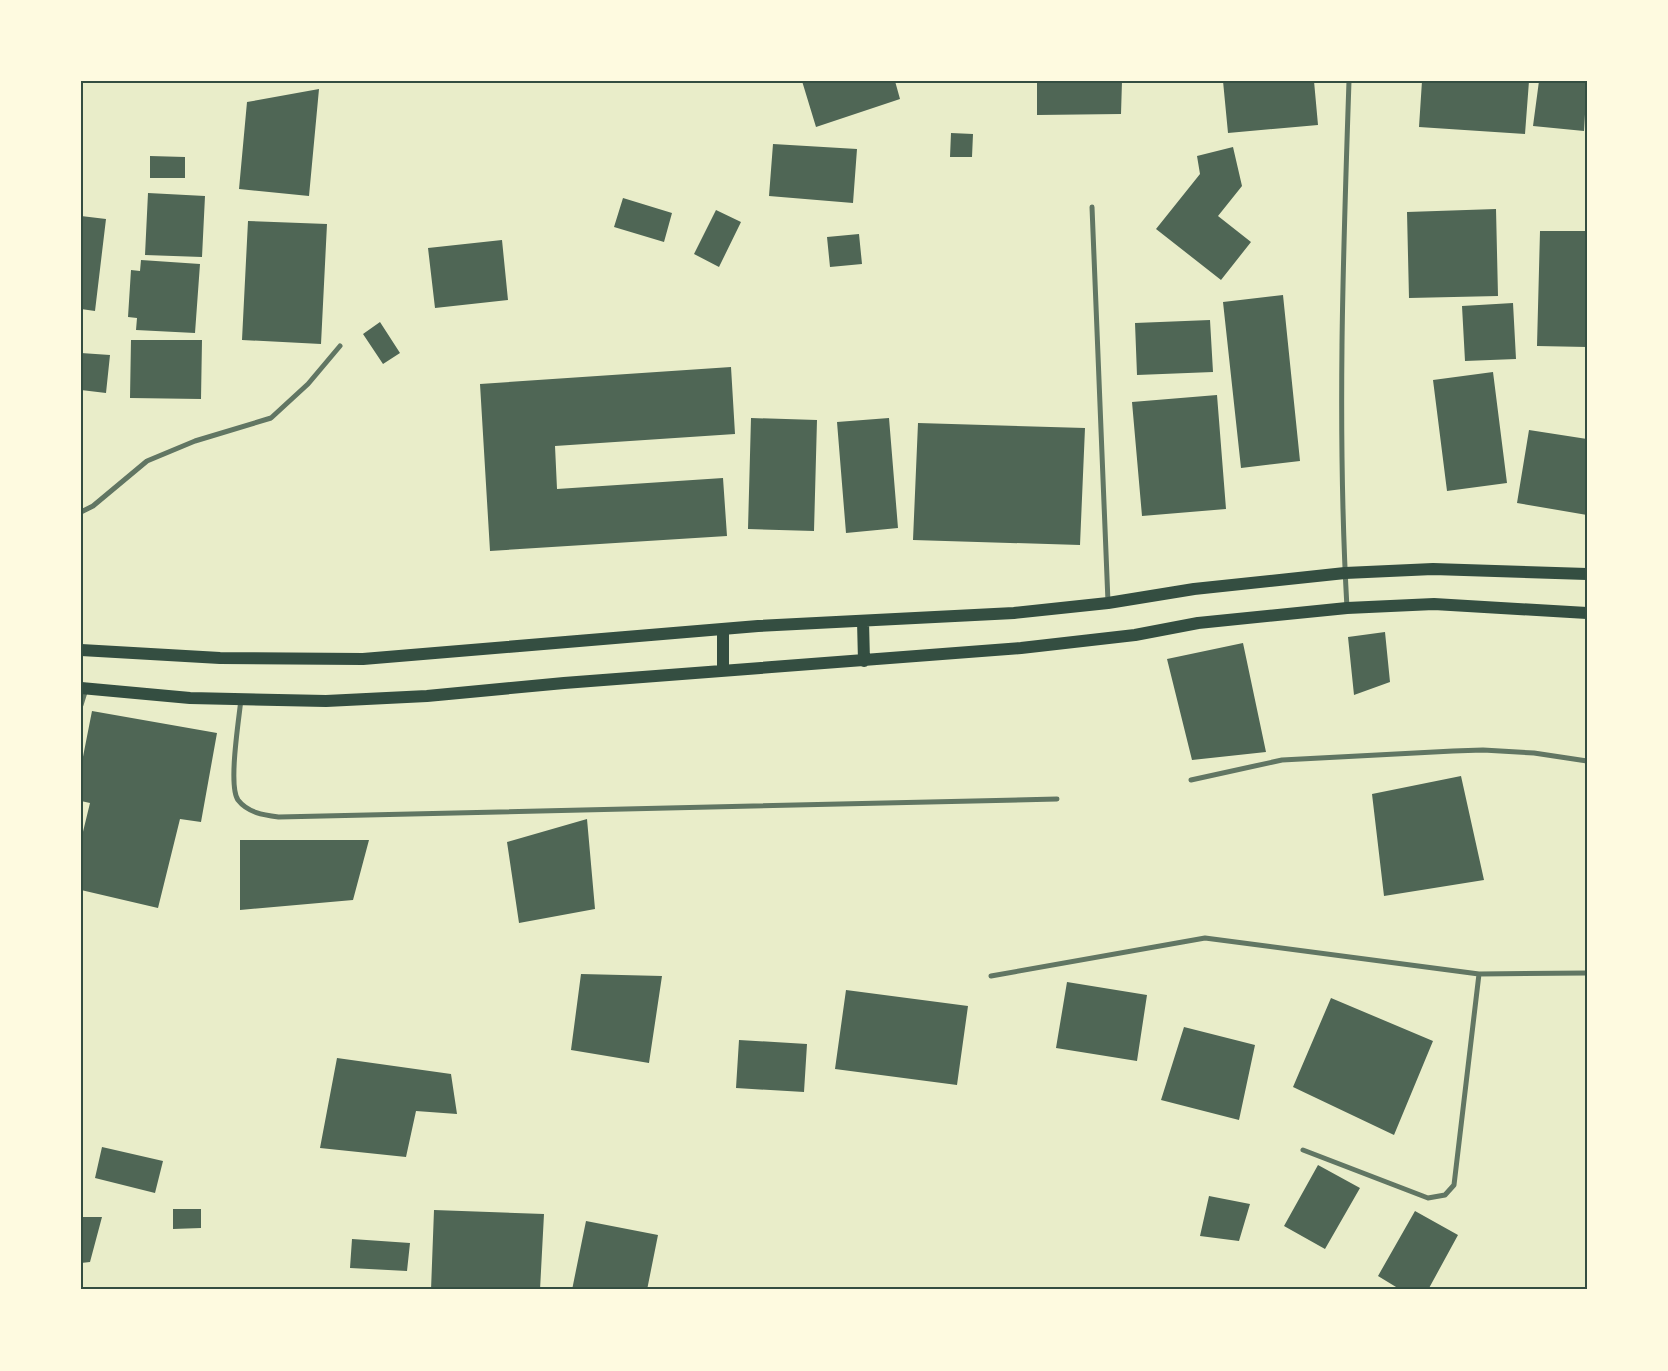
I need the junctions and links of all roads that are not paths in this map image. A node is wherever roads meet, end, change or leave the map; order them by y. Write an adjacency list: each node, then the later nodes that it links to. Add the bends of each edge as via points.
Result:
1 (1349, 81): 5 (street, via 1341,421)
2 (1092, 208): 7 (street)
3 (340, 346): 4 (street, via 308,384 271,418 195,441 147,462)
4 (81, 512)
5 (1345, 573): 6 (main road, via 1434,569); 7 (main road, via 1194,589); 8 (street)
6 (1587, 574)
7 (1108, 603): 10 (main road, via 1014,613)
8 (1347, 608): 9 (main road, via 1434,604); 13 (main road, via 1198,623 1030,647)
9 (1587, 613)
10 (863, 621): 11 (main road); 13 (main road)
11 (723, 629): 12 (main road, via 364,659 220,658); 14 (main road)
12 (81, 650)
13 (864, 661): 14 (main road)
14 (723, 670): 16 (main road, via 427,696 326,701)
15 (84, 689): 16 (main road); 17 (street)
16 (241, 699): 20 (street, via 233,780 238,799 255,814 280,817)
17 (81, 705)
18 (1587, 761): 19 (street, via 1483,750 1282,760)
19 (1191, 780)
20 (1057, 799)
21 (1587, 973): 22 (street)
22 (1479, 974): 23 (street, via 1205,938); 24 (street, via 1454,1185 1445,1195 1428,1198)
23 (991, 976)
24 (1303, 1150)

